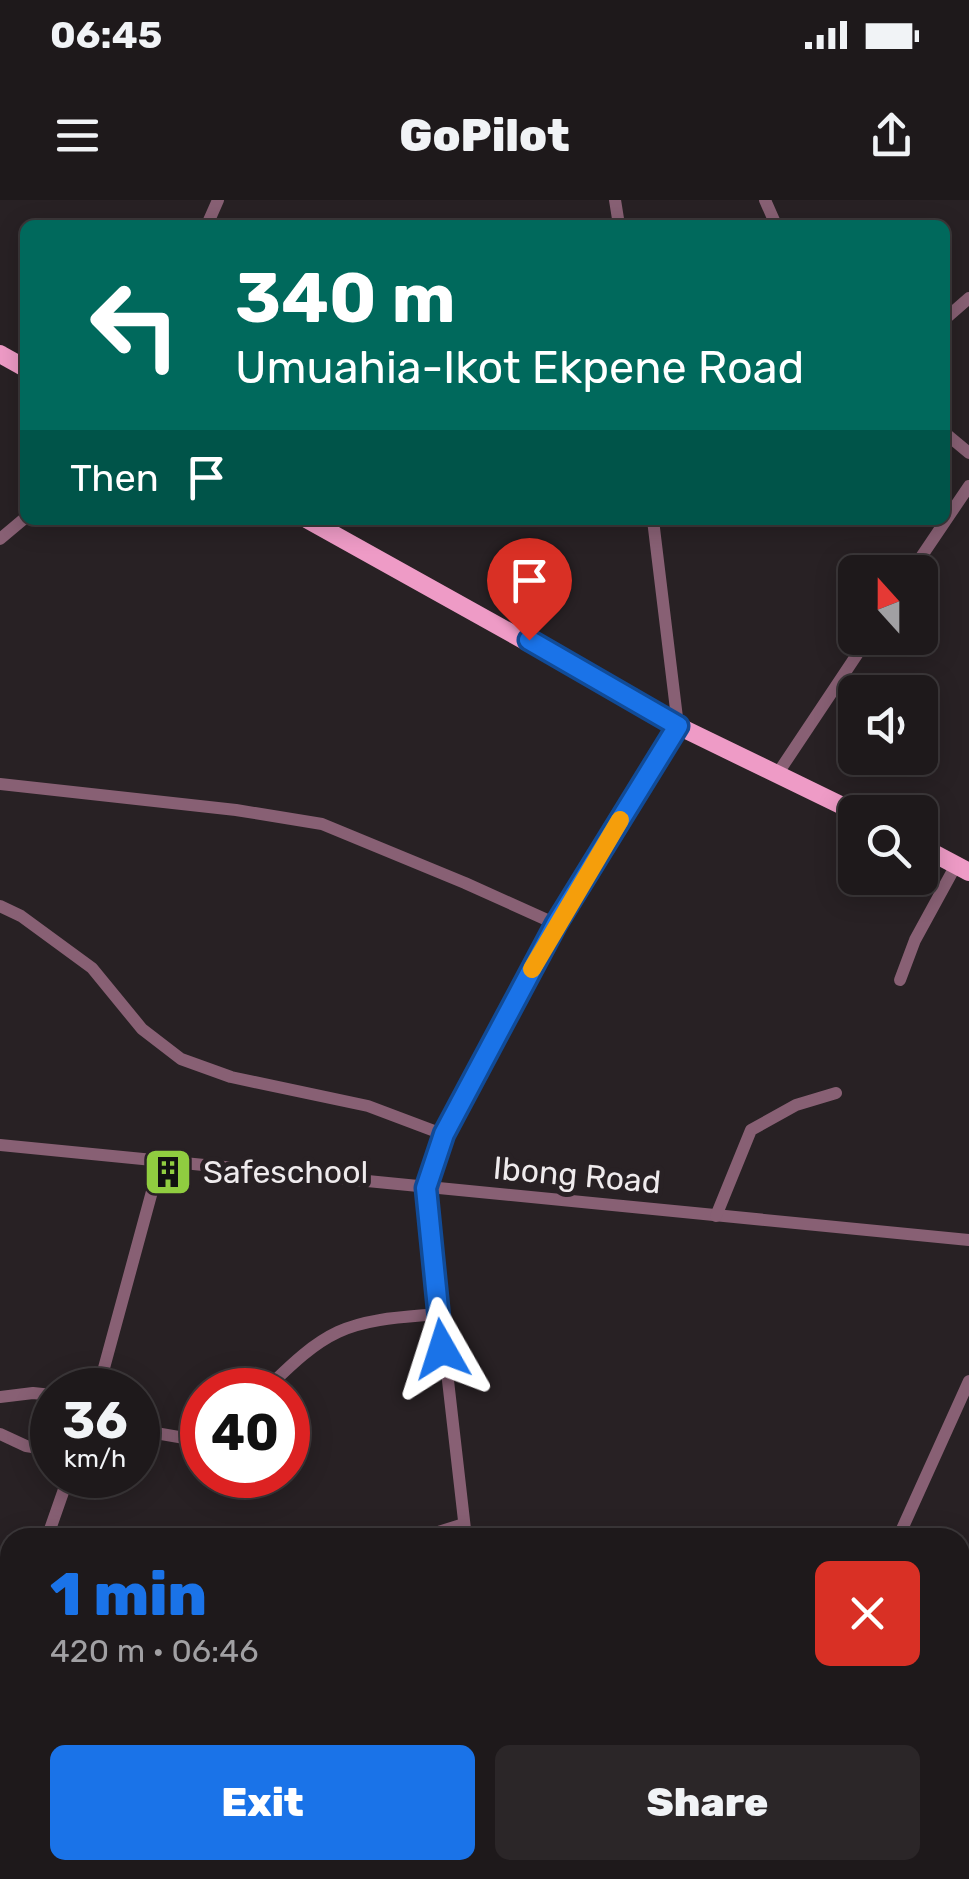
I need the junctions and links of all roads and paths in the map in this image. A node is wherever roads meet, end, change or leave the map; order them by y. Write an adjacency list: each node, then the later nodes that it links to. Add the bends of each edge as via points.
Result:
1 (969, 298): 2 (street)
2 (950, 315)
3 (969, 486): 4 (street)
4 (950, 514)
5 (20, 522): 9 (street)
6 (317, 525): 12 (main road)
7 (654, 525): 12 (street)
8 (943, 525): 10 (street)
9 (0, 538)
10 (922, 555)
11 (857, 655): 13 (street)
12 (678, 726): 13 (main road); 19 (street)
13 (778, 773): 15 (main road)
14 (0, 784): 19 (street, via 322,824)
15 (838, 803)
16 (938, 855): 17 (main road)
17 (962, 868): 20 (street, via 916,940)
18 (0, 906): 22 (street, via 92,968 142,1028 181,1059 231,1077 368,1106)
19 (556, 924): 22 (street)
20 (900, 980)
21 (836, 1093): 26 (street, via 796,1104 751,1130)
22 (444, 1134): 25 (street)
23 (0, 1145): 24 (street, Ibong Road)
24 (160, 1162): 25 (street, Ibong Road); 29 (street)
25 (426, 1188): 26 (street, Ibong Road); 28 (street)
26 (716, 1216): 27 (street, Ibong Road)
27 (969, 1240)
28 (438, 1314): 30 (street, via 340,1331); 38 (street)
29 (104, 1368)
30 (290, 1368)
31 (969, 1382): 39 (street)
32 (30, 1392): 33 (street)
33 (0, 1397)
34 (0, 1434): 35 (street)
35 (30, 1447)
36 (61, 1498): 37 (street)
37 (51, 1528)
38 (466, 1528)
39 (903, 1528)

